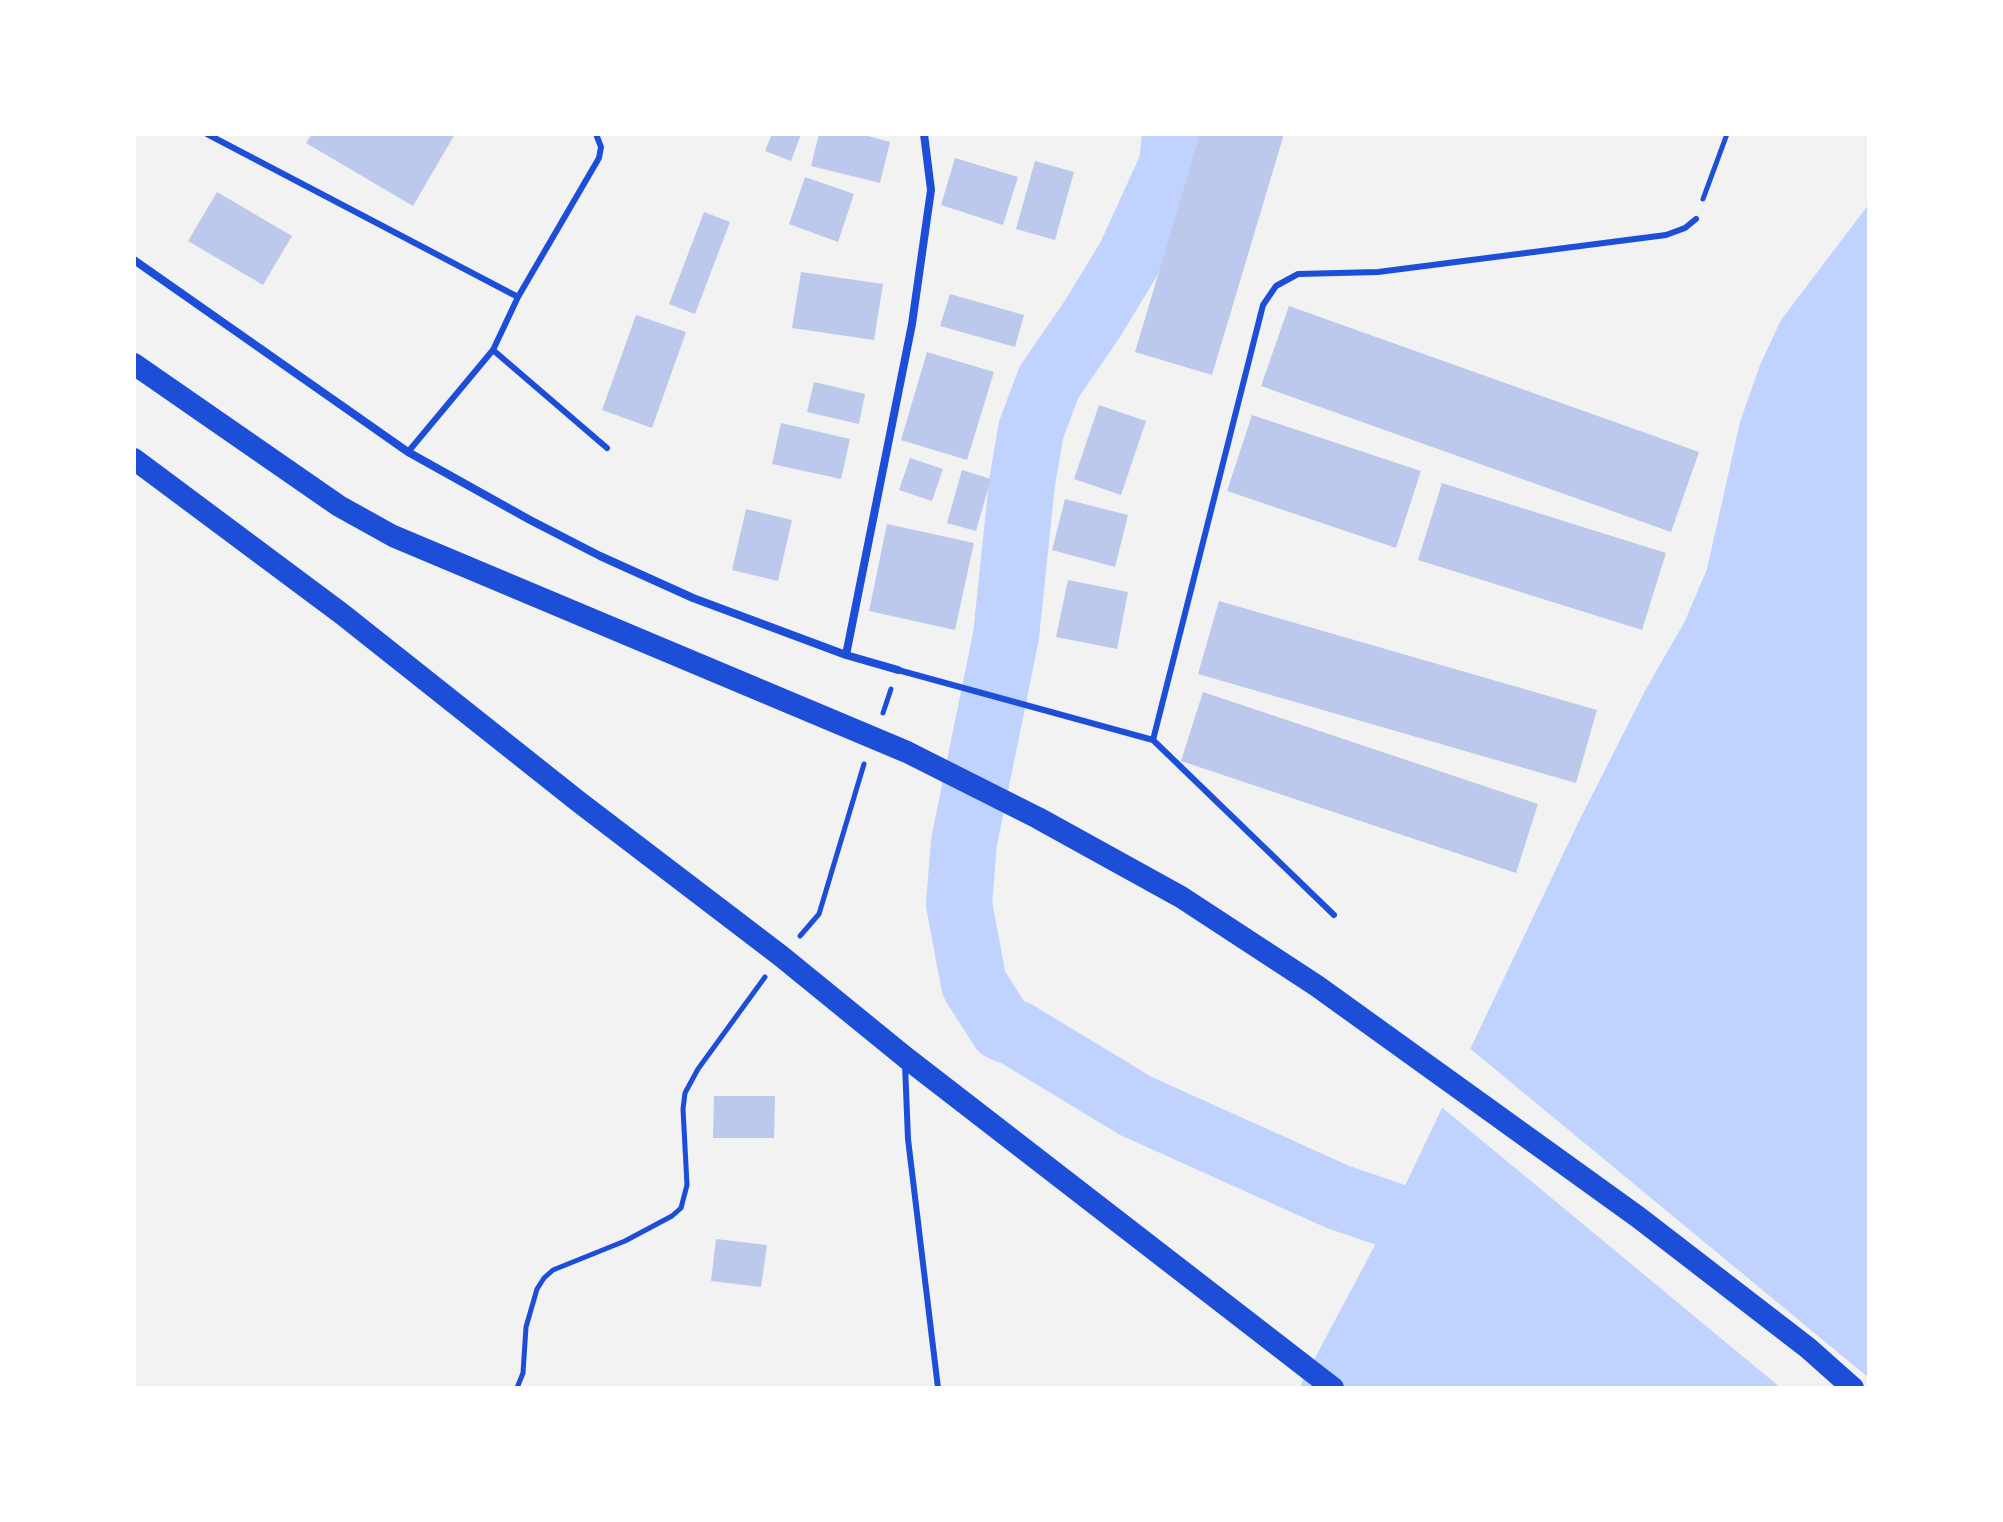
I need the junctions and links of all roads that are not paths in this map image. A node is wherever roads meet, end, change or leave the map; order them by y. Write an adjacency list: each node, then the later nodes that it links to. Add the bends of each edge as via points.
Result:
1 (207, 134): 6 (lane)
2 (596, 134): 6 (lane, via 599,158)
3 (924, 134): 12 (street, via 931,190 912,324)
4 (1696, 219): 14 (lane, via 1666,235 1378,272 1298,274 1276,286 1263,305)
5 (134, 260): 10 (street)
6 (518, 297): 7 (lane)
7 (493, 350): 9 (lane); 10 (lane)
8 (134, 364): 19 (highway, via 339,506 393,536 907,752 1181,897 1317,986 1638,1217)
9 (607, 448)
10 (408, 452): 12 (street, via 600,556 693,598)
11 (134, 459): 16 (highway, via 342,614)
12 (846, 655): 13 (street)
13 (898, 670): 14 (lane)
14 (1153, 740): 15 (lane)
15 (1334, 915)
16 (905, 1057): 17 (lane, via 908,1139); 18 (highway)
17 (938, 1388)
18 (1333, 1388)
19 (1853, 1388)

